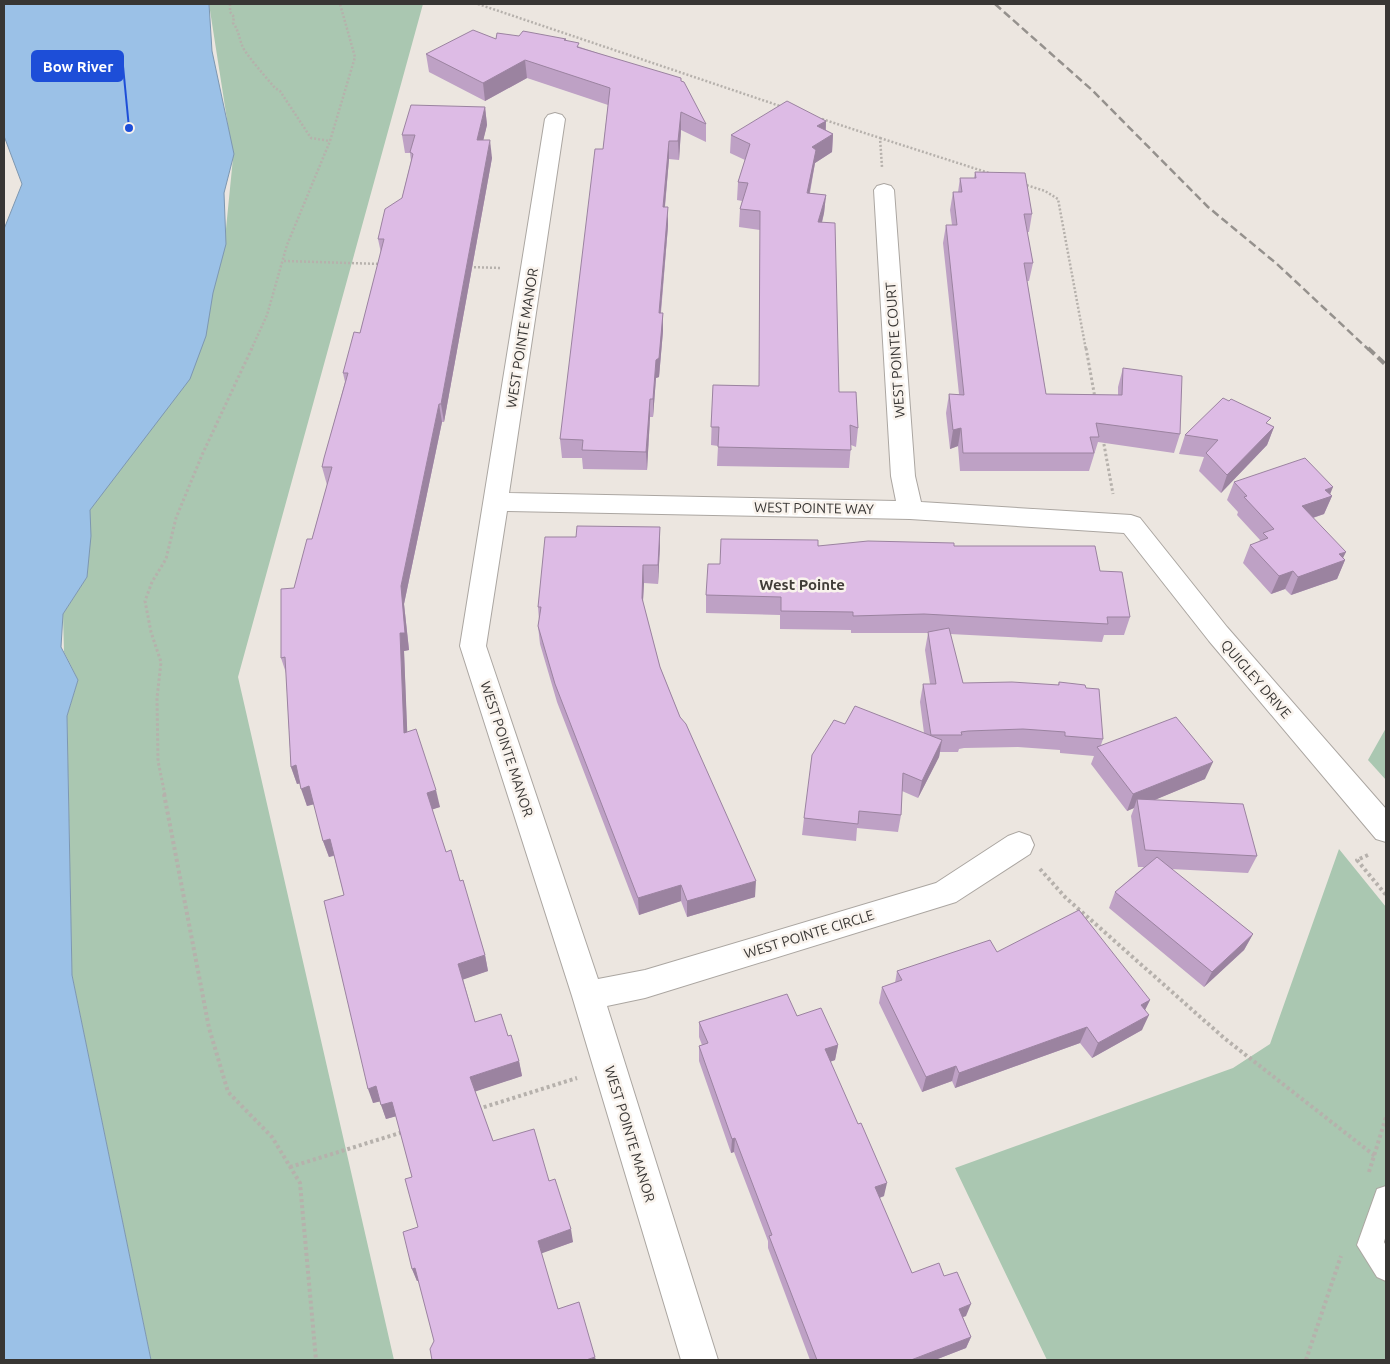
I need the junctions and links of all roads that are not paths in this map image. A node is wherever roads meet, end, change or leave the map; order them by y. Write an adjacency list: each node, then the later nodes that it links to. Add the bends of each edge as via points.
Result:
1 (555, 119): 3 (street, WEST POINTE MANOR)
2 (884, 190): 4 (street, WEST POINTE COURT, via 903,476)
3 (496, 502): 4 (street, WEST POINTE WAY); 8 (street, WEST POINTE MANOR, via 473,646)
4 (910, 510): 5 (street, WEST POINTE WAY)
5 (1125, 523): 6 (street, QUIGLEY DRIVE)
6 (1386, 830)
7 (1019, 845): 8 (street, WEST POINTE CIRCLE, via 944,893 645,984)
8 (588, 996): 11 (street, WEST POINTE MANOR)
9 (1386, 1198): 10 (lane, via 1370,1245)
10 (1386, 1268)
11 (700, 1360)

